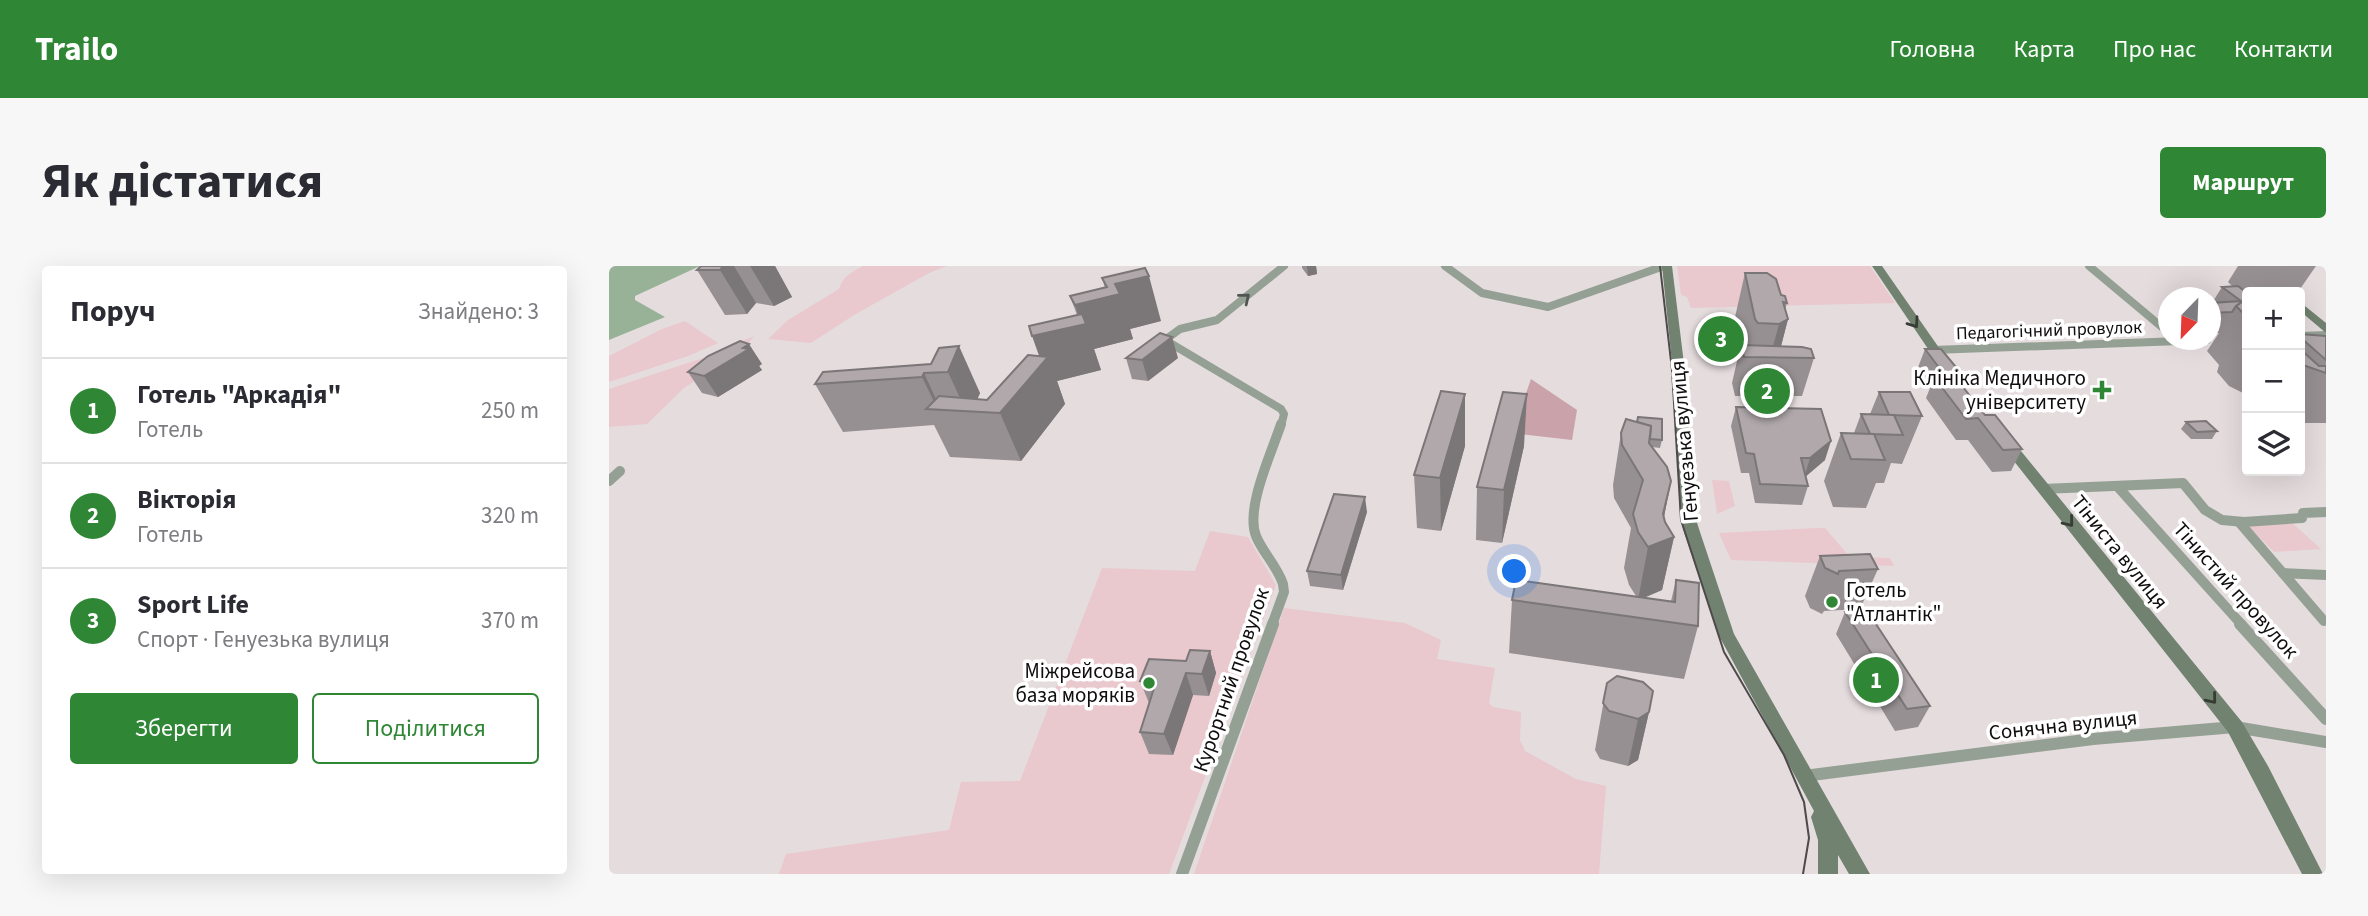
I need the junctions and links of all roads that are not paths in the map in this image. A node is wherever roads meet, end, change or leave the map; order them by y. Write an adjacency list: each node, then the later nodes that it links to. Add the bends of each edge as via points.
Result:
1 (1284, 266): 29 (street, Курортний провулок, one-way to 1, via 1284,592 1252,523 1284,414 1165,342 1180,329 1217,320)
2 (1445, 266): 3 (street, via 1482,292 1548,307)
3 (1666, 266): 27 (main road, Генуезька вулиця, via 1691,529 1726,634)
4 (1877, 266): 12 (main road, one-way to 12)
5 (2089, 266): 7 (street, via 2108,287)
6 (2305, 310): 8 (main road)
7 (2158, 325)
8 (2326, 329)
9 (2326, 335): 10 (street)
10 (2305, 336)
11 (2158, 341): 12 (street, Педагогічний провулок)
12 (1933, 350): 13 (main road)
13 (1958, 382)
14 (1997, 431): 18 (main road, Тіниста вулиця)
15 (619, 471): 16 (street)
16 (609, 481)
17 (2117, 486): 18 (street); 20 (street, via 2183,483 2210,515); 24 (street, Тінистий провулок)
18 (2043, 489): 25 (main road, Тіниста вулиця, one-way to 25)
19 (2326, 512): 20 (street)
20 (2239, 522): 21 (street)
21 (2283, 573): 22 (street); 23 (street)
22 (2326, 575)
23 (2324, 621)
24 (2326, 719)
25 (2235, 727): 26 (street, Сонячна вулиця); 27 (street, Сонячна вулиця); 32 (main road, Тіниста вулиця)
26 (2326, 742)
27 (1804, 776): 28 (main road, Генуезька вулиця)
28 (1815, 798): 30 (main road, Генуезька вулиця, via 1828,840); 31 (main road, Генуезька вулиця)
29 (1182, 874)
30 (1828, 874)
31 (1860, 874)
32 (2313, 874)

